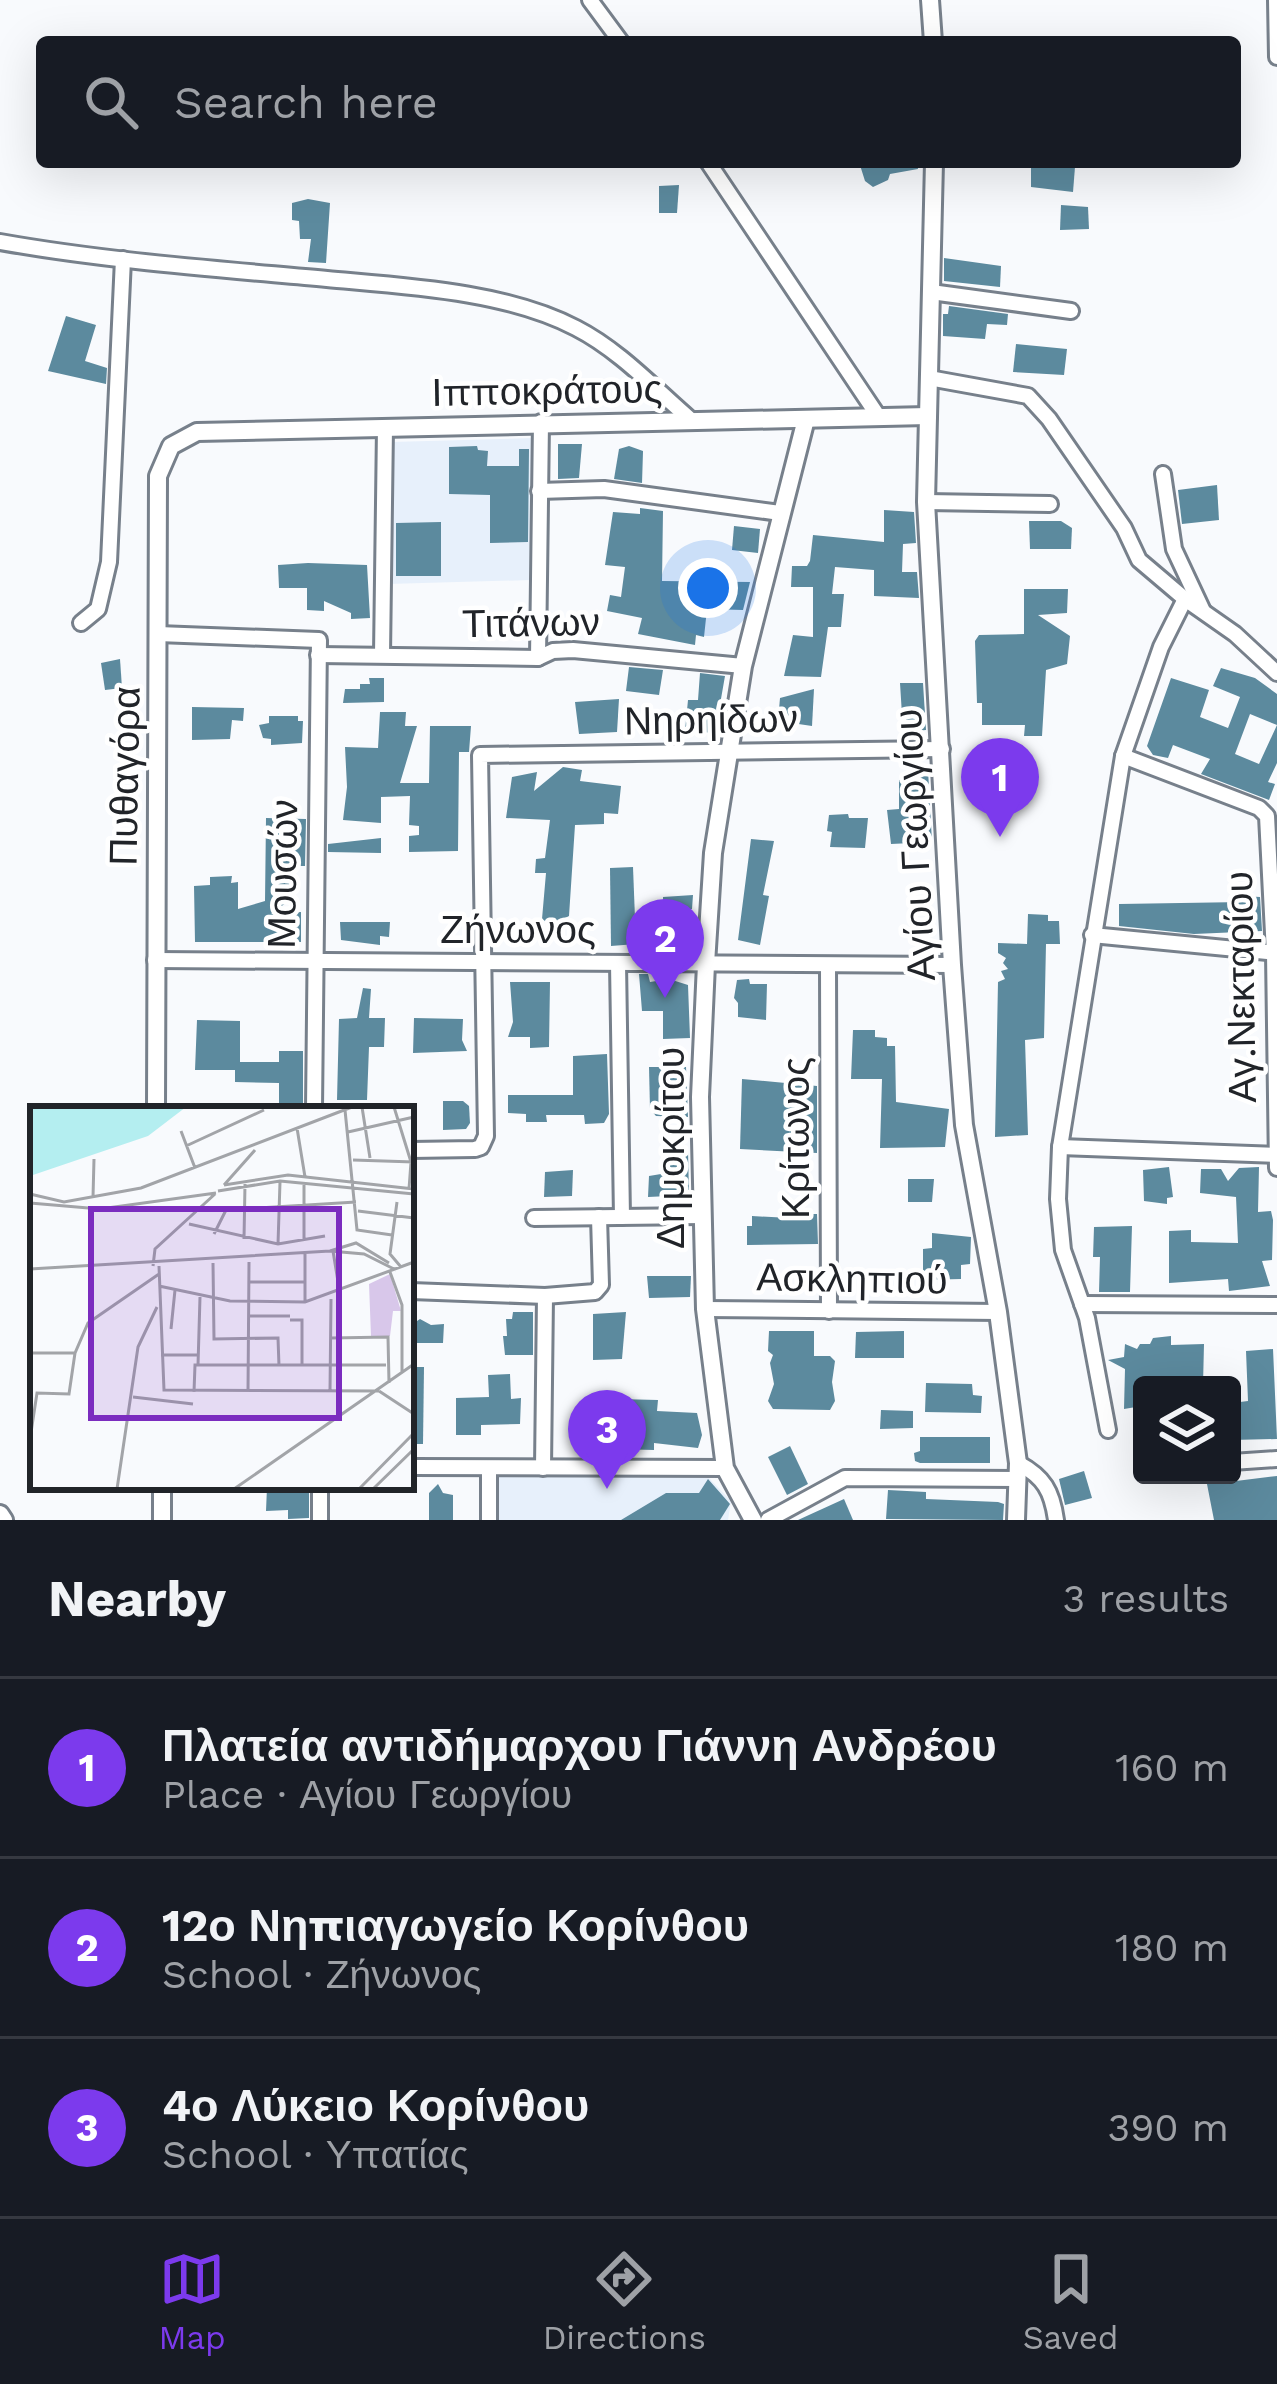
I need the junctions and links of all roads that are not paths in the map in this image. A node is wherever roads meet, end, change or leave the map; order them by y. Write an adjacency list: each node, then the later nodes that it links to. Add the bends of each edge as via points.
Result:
1 (590, 0): 4 (street)
2 (930, 0): 5 (street)
3 (1276, 0): 6 (street)
4 (617, 36)
5 (933, 36)
6 (1277, 57)
7 (712, 168): 14 (street)
8 (934, 168): 11 (street, Αγίου Γεωργίου)
9 (0, 242): 10 (street)
10 (123, 259): 16 (street, via 430,288 527,311 606,347); 28 (street, via 109,562 98,610)
11 (931, 292): 12 (street); 13 (street, Αγίου Γεωργίου)
12 (1071, 310)
13 (929, 378): 15 (street, Αγίου Γεωργίου); 26 (street, via 1028,395 1139,560)
14 (878, 416): 15 (street, Ιπποκράτους); 17 (street, Ιπποκράτους)
15 (928, 416): 23 (street, Αγίου Γεωργίου)
16 (690, 419): 17 (street, Ιπποκράτους); 18 (street, Ιπποκράτους)
17 (806, 419): 25 (street, Δημοκρίτου)
18 (541, 422): 19 (street, Ιπποκράτους); 22 (street)
19 (385, 427): 20 (street, Ιπποκράτους, via 197,432); 31 (street)
20 (171, 446): 29 (street, Πυθαγόρα, via 158,476)
21 (1162, 474): 27 (street, via 1174,549)
22 (539, 491): 25 (street, via 604,489); 32 (street)
23 (926, 502): 24 (street); 35 (street, Αγίου Γεωργίου)
24 (1050, 504)
25 (780, 513): 33 (street, Δημοκρίτου)
26 (1185, 599): 27 (street); 37 (street)
27 (1203, 611): 34 (street)
28 (81, 623)
29 (158, 634): 30 (street, Τιτάνων); 40 (street, Πυθαγόρα)
30 (318, 648): 31 (street, Τιτάνων); 41 (street, Μουσών)
31 (382, 656): 32 (street, Τιτάνων)
32 (538, 658): 33 (street, Τιτάνων, via 573,650)
33 (743, 666): 36 (street, Δημοκρίτου)
34 (1277, 673)
35 (943, 749): 36 (street, Νηρηίδων); 46 (street, Αγίου Γεωργίου)
36 (728, 752): 42 (street, Νηρηίδων, via 480,755); 44 (street, Δημοκρίτου)
37 (1123, 756): 38 (street); 39 (street, Αγ.Νεκταρίου, via 1267,816)
38 (1092, 935): 39 (street); 49 (street)
39 (1276, 953): 51 (street, Αγ.Νεκταρίου)
40 (155, 960): 41 (street, Ζήνωνος); 47 (street, Πυθαγόρα)
41 (313, 961): 42 (street, Ζήνωνος); 48 (street, Μουσών)
42 (482, 962): 43 (street, Ζήνωνος); 50 (street, via 486,1136 481,1148)
43 (618, 963): 44 (street, Ζήνωνος); 55 (street)
44 (706, 964): 45 (street, Ζήνωνος); 53 (street, Δημοκρίτου)
45 (828, 964): 46 (street, Ζήνωνος); 62 (street, Κρίτωνος)
46 (952, 965): 63 (street, Αγίου Γεωργίου, via 964,1125)
47 (156, 1106)
48 (314, 1106)
49 (1060, 1147): 51 (street); 59 (street, via 1064,1250)
50 (414, 1150)
51 (1276, 1155): 52 (street, Αγ.Νεκταρίου)
52 (1277, 1168)
53 (703, 1216): 55 (street); 61 (street, Δημοκρίτου)
54 (599, 1217): 55 (street); 56 (street); 58 (street, via 598,1290)
55 (622, 1217)
56 (534, 1218)
57 (414, 1292): 58 (street)
58 (545, 1296): 69 (street)
59 (1082, 1304): 60 (street); 64 (street)
60 (1277, 1305)
61 (705, 1309): 62 (street, Ασκληπιού); 70 (street, Δημοκρίτου)
62 (829, 1311): 63 (street, Ασκληπιού)
63 (998, 1312): 71 (street, Αγίου Γεωργίου)
64 (1108, 1430)
65 (1277, 1459): 66 (street)
66 (1241, 1461)
67 (414, 1467): 68 (street)
68 (489, 1468): 69 (street); 75 (street)
69 (543, 1468): 70 (street)
70 (725, 1468): 76 (street, Δημοκρίτου)
71 (1017, 1471): 73 (street, via 845,1478); 78 (street, Αγίου Γεωργίου); 79 (street, via 1042,1478)
72 (162, 1490): 74 (street)
73 (790, 1514): 77 (street)
74 (163, 1520)
75 (489, 1520)
76 (753, 1520)
77 (768, 1520)
78 (1016, 1520)
79 (1056, 1520)

